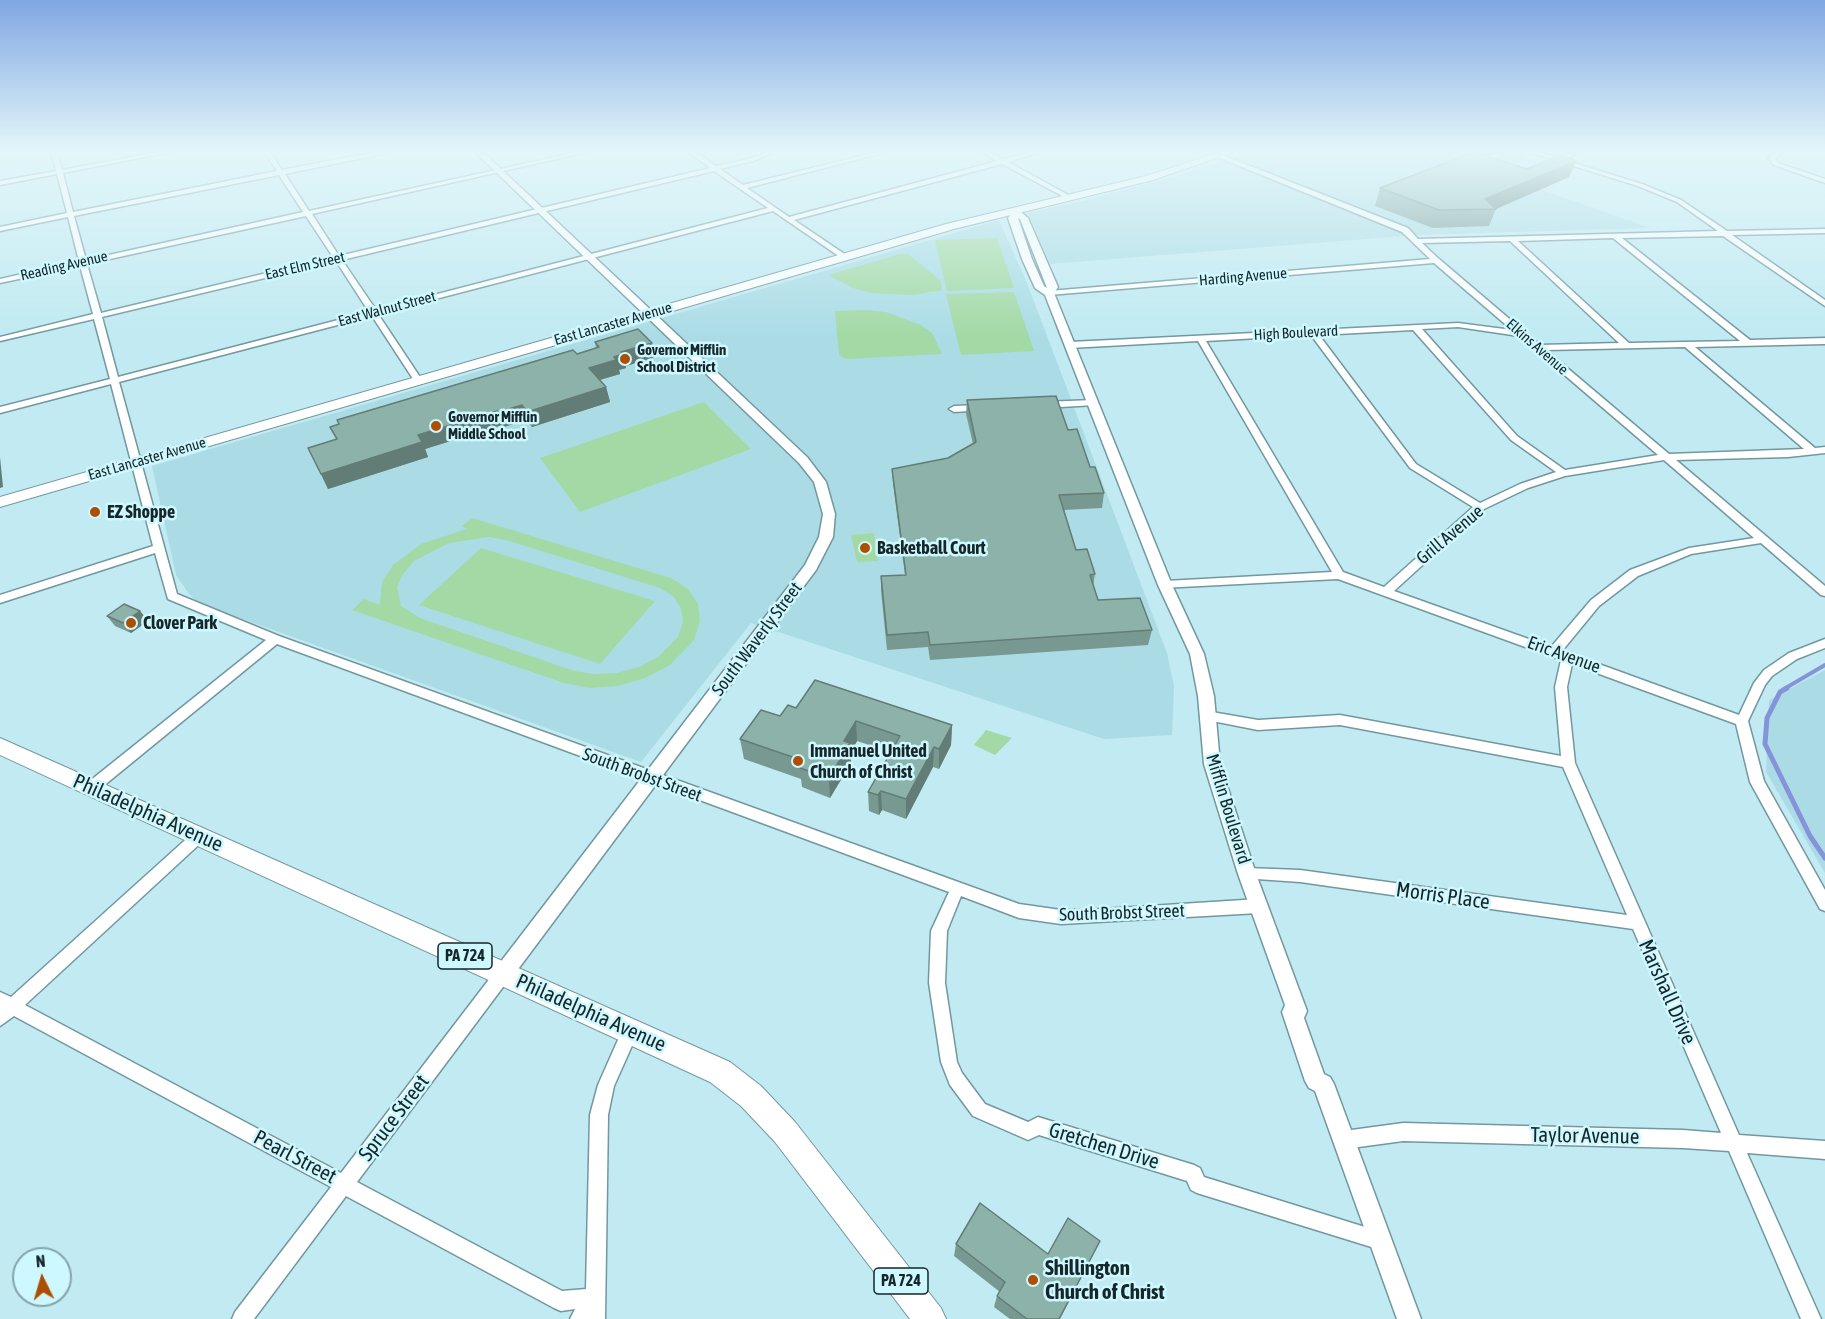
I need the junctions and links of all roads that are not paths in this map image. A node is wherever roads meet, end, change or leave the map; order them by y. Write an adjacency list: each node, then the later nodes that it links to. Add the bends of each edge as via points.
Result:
1 (307, 213): 23 (street)
2 (1017, 213): 27 (street, Mifflin Boulevard, via 1012,218 1027,259 1040,288)
3 (78, 214): 13 (street)
4 (304, 214): 24 (street, Reading Avenue)
5 (528, 214): 23 (street, East Elm Street)
6 (547, 214): 21 (street, South Waverly Street)
7 (756, 214): 21 (street, East Walnut Street)
8 (781, 214): 14 (street)
9 (809, 214): 14 (street)
10 (1012, 214): 22 (main road, East Lancaster Avenue, via 988,216)
11 (1369, 214): 20 (street, Elkins Avenue, via 1405,230)
12 (1696, 214): 17 (street)
13 (71, 215): 15 (street); 24 (street, South Brobst Street)
14 (789, 219): 22 (street)
15 (0, 229)
16 (1825, 231): 17 (street)
17 (1727, 233): 18 (street); 28 (street)
18 (1616, 236): 19 (street); 38 (street)
19 (1511, 238): 20 (street); 41 (street)
20 (1416, 241): 25 (street, Elkins Avenue)
21 (590, 256): 29 (street, East Walnut Street); 30 (street, South Waverly Street)
22 (843, 257): 30 (main road, East Lancaster Avenue)
23 (340, 258): 29 (street); 31 (street, East Elm Street)
24 (84, 261): 26 (street, Reading Avenue); 31 (street, South Brobst Street)
25 (1436, 261): 27 (street, Harding Avenue); 34 (street, Elkins Avenue)
26 (0, 281)
27 (1049, 293): 40 (street, Mifflin Boulevard)
28 (1825, 304)
29 (375, 313): 43 (street); 44 (street, East Walnut Street)
30 (650, 313): 43 (main road, East Lancaster Avenue); 71 (street, South Waverly Street, via 812,470 823,489 829,514 826,537 811,567)
31 (97, 316): 36 (street, East Elm Street); 44 (street, South Brobst Street)
32 (1415, 327): 33 (street, High Boulevard); 34 (street, High Boulevard, via 1458,325); 54 (street, via 1514,438)
33 (1314, 333): 35 (street, High Boulevard); 56 (street, via 1413,466)
34 (1522, 334): 42 (street, Elkins Avenue)
35 (1200, 338): 40 (street, High Boulevard); 59 (street)
36 (0, 339)
37 (1825, 341): 38 (street)
38 (1747, 342): 39 (street)
39 (1687, 344): 41 (street); 51 (street)
40 (1070, 345): 45 (street, Mifflin Boulevard)
41 (1627, 346): 42 (street)
42 (1538, 348): 52 (street, Elkins Avenue)
43 (418, 380): 53 (main road, East Lancaster Avenue)
44 (114, 381): 49 (street, East Walnut Street); 53 (street, South Brobst Street)
45 (1093, 403): 46 (street); 60 (street, Mifflin Boulevard)
46 (1036, 406)
47 (987, 408): 48 (street)
48 (954, 409)
49 (0, 410)
50 (1825, 450): 51 (street, Grill Avenue)
51 (1812, 451): 52 (street, Grill Avenue)
52 (1666, 457): 54 (street, Grill Avenue); 57 (street, Elkins Avenue)
53 (136, 462): 55 (main road, East Lancaster Avenue); 58 (street, South Brobst Street)
54 (1563, 473): 56 (street, Grill Avenue)
55 (0, 502)
56 (1480, 507): 61 (street, Grill Avenue)
57 (1761, 540): 62 (street, Elkins Avenue); 66 (street, Marshall Drive, via 1689,551 1634,573 1596,603)
58 (159, 548): 63 (street); 64 (street, South Brobst Street, via 172,596)
59 (1339, 575): 60 (street); 61 (street)
60 (1165, 585): 67 (street, Mifflin Boulevard, via 1197,654)
61 (1386, 592): 66 (street, Eric Avenue)
62 (1825, 592)
63 (0, 599)
64 (275, 639): 71 (street, South Brobst Street); 72 (street)
65 (1825, 643): 68 (street, via 1767,673)
66 (1561, 653): 68 (street, Eric Avenue); 70 (street, Marshall Drive)
67 (1206, 716): 70 (street, via 1258,725 1340,720); 74 (street, Mifflin Boulevard, via 1212,764)
68 (1742, 721): 76 (street, via 1750,762 1761,791)
69 (0, 746): 72 (main road, Philadelphia Avenue / PA 724)
70 (1568, 763): 78 (street, Marshall Drive)
71 (652, 778): 75 (street, South Brobst Street); 79 (street, South Waverly Street)
72 (91, 788): 73 (main road, Philadelphia Avenue / PA 724)
73 (199, 836): 79 (main road, Philadelphia Avenue / PA 724); 80 (street)
74 (1247, 874): 77 (street, Mifflin Boulevard); 78 (street, Morris Place, via 1300,876)
75 (957, 889): 77 (street, South Brobst Street, via 1019,911 1061,917); 86 (street, Gretchen Drive, via 939,931 937,983 949,1062 980,1110 1028,1131 1038,1126 1194,1174 1197,1184)
76 (1825, 904)
77 (1259, 906): 82 (street, Mifflin Boulevard, via 1297,1011 1292,1012 1316,1081 1323,1084)
78 (1637, 923): 83 (street, Marshall Drive)
79 (503, 974): 81 (main road, Philadelphia Avenue / PA 724); 85 (street, Spruce Street)
80 (4, 1008): 85 (street, Pearl Street)
81 (631, 1030): 87 (street, via 606,1085 599,1115); 91 (main road, Philadelphia Avenue / PA 724, via 720,1071 752,1096 792,1141)
82 (1344, 1140): 83 (street, Taylor Avenue, via 1403,1132); 86 (street, Mifflin Boulevard)
83 (1733, 1143): 84 (street, Taylor Avenue); 93 (street, Marshall Drive)
84 (1825, 1150)
85 (345, 1184): 87 (street, Pearl Street, via 561,1301); 88 (street, Spruce Street)
86 (1381, 1241): 92 (street, Mifflin Boulevard)
87 (594, 1298): 89 (street); 90 (street)
88 (242, 1319)
89 (580, 1319)
90 (595, 1319)
91 (930, 1319)
92 (1409, 1319)
93 (1811, 1319)

